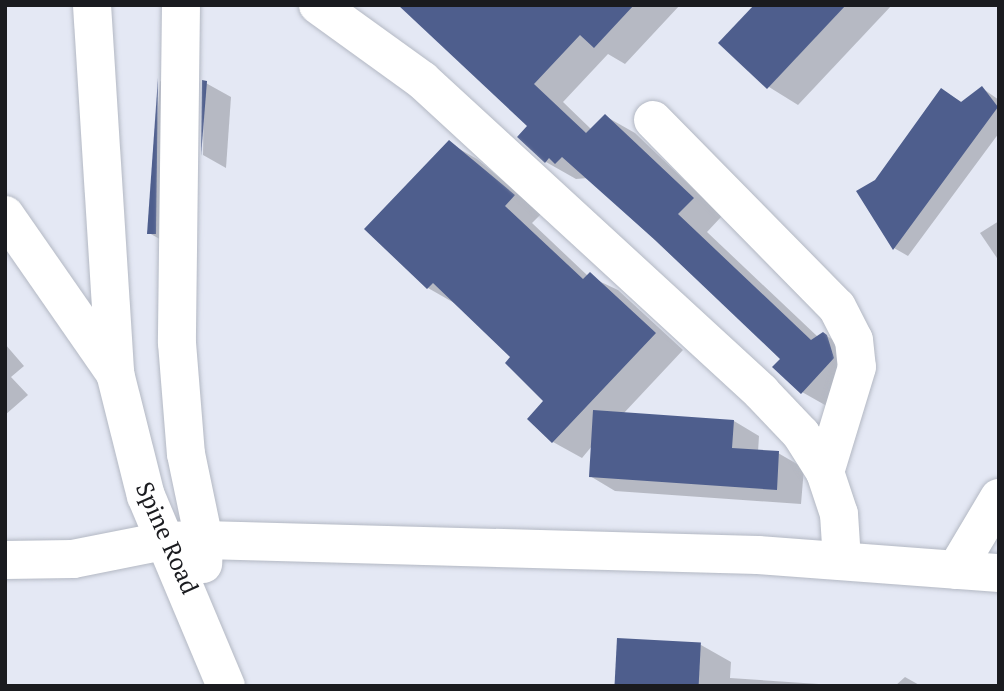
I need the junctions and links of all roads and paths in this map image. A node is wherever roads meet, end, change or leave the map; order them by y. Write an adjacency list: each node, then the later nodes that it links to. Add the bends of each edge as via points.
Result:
1 (92, 5): 6 (street, Spine Road)
2 (181, 5): 9 (street, Spine Road, via 177,342 186,454)
3 (318, 5): 7 (street, via 422,80 571,216 761,392 801,434)
4 (653, 120): 7 (street, via 837,307 854,340 858,367)
5 (5, 215): 6 (street)
6 (115, 373): 10 (street, Spine Road, via 146,496)
7 (825, 472): 12 (street, via 839,514)
8 (999, 498): 13 (street)
9 (204, 540): 10 (street); 12 (street); 15 (street, Spine Road)
10 (164, 541): 11 (street, via 73,559); 15 (street, Spine Road)
11 (5, 560)
12 (842, 561): 13 (street)
13 (956, 570): 14 (street)
14 (999, 573)
15 (194, 604): 16 (street)
16 (226, 686)

